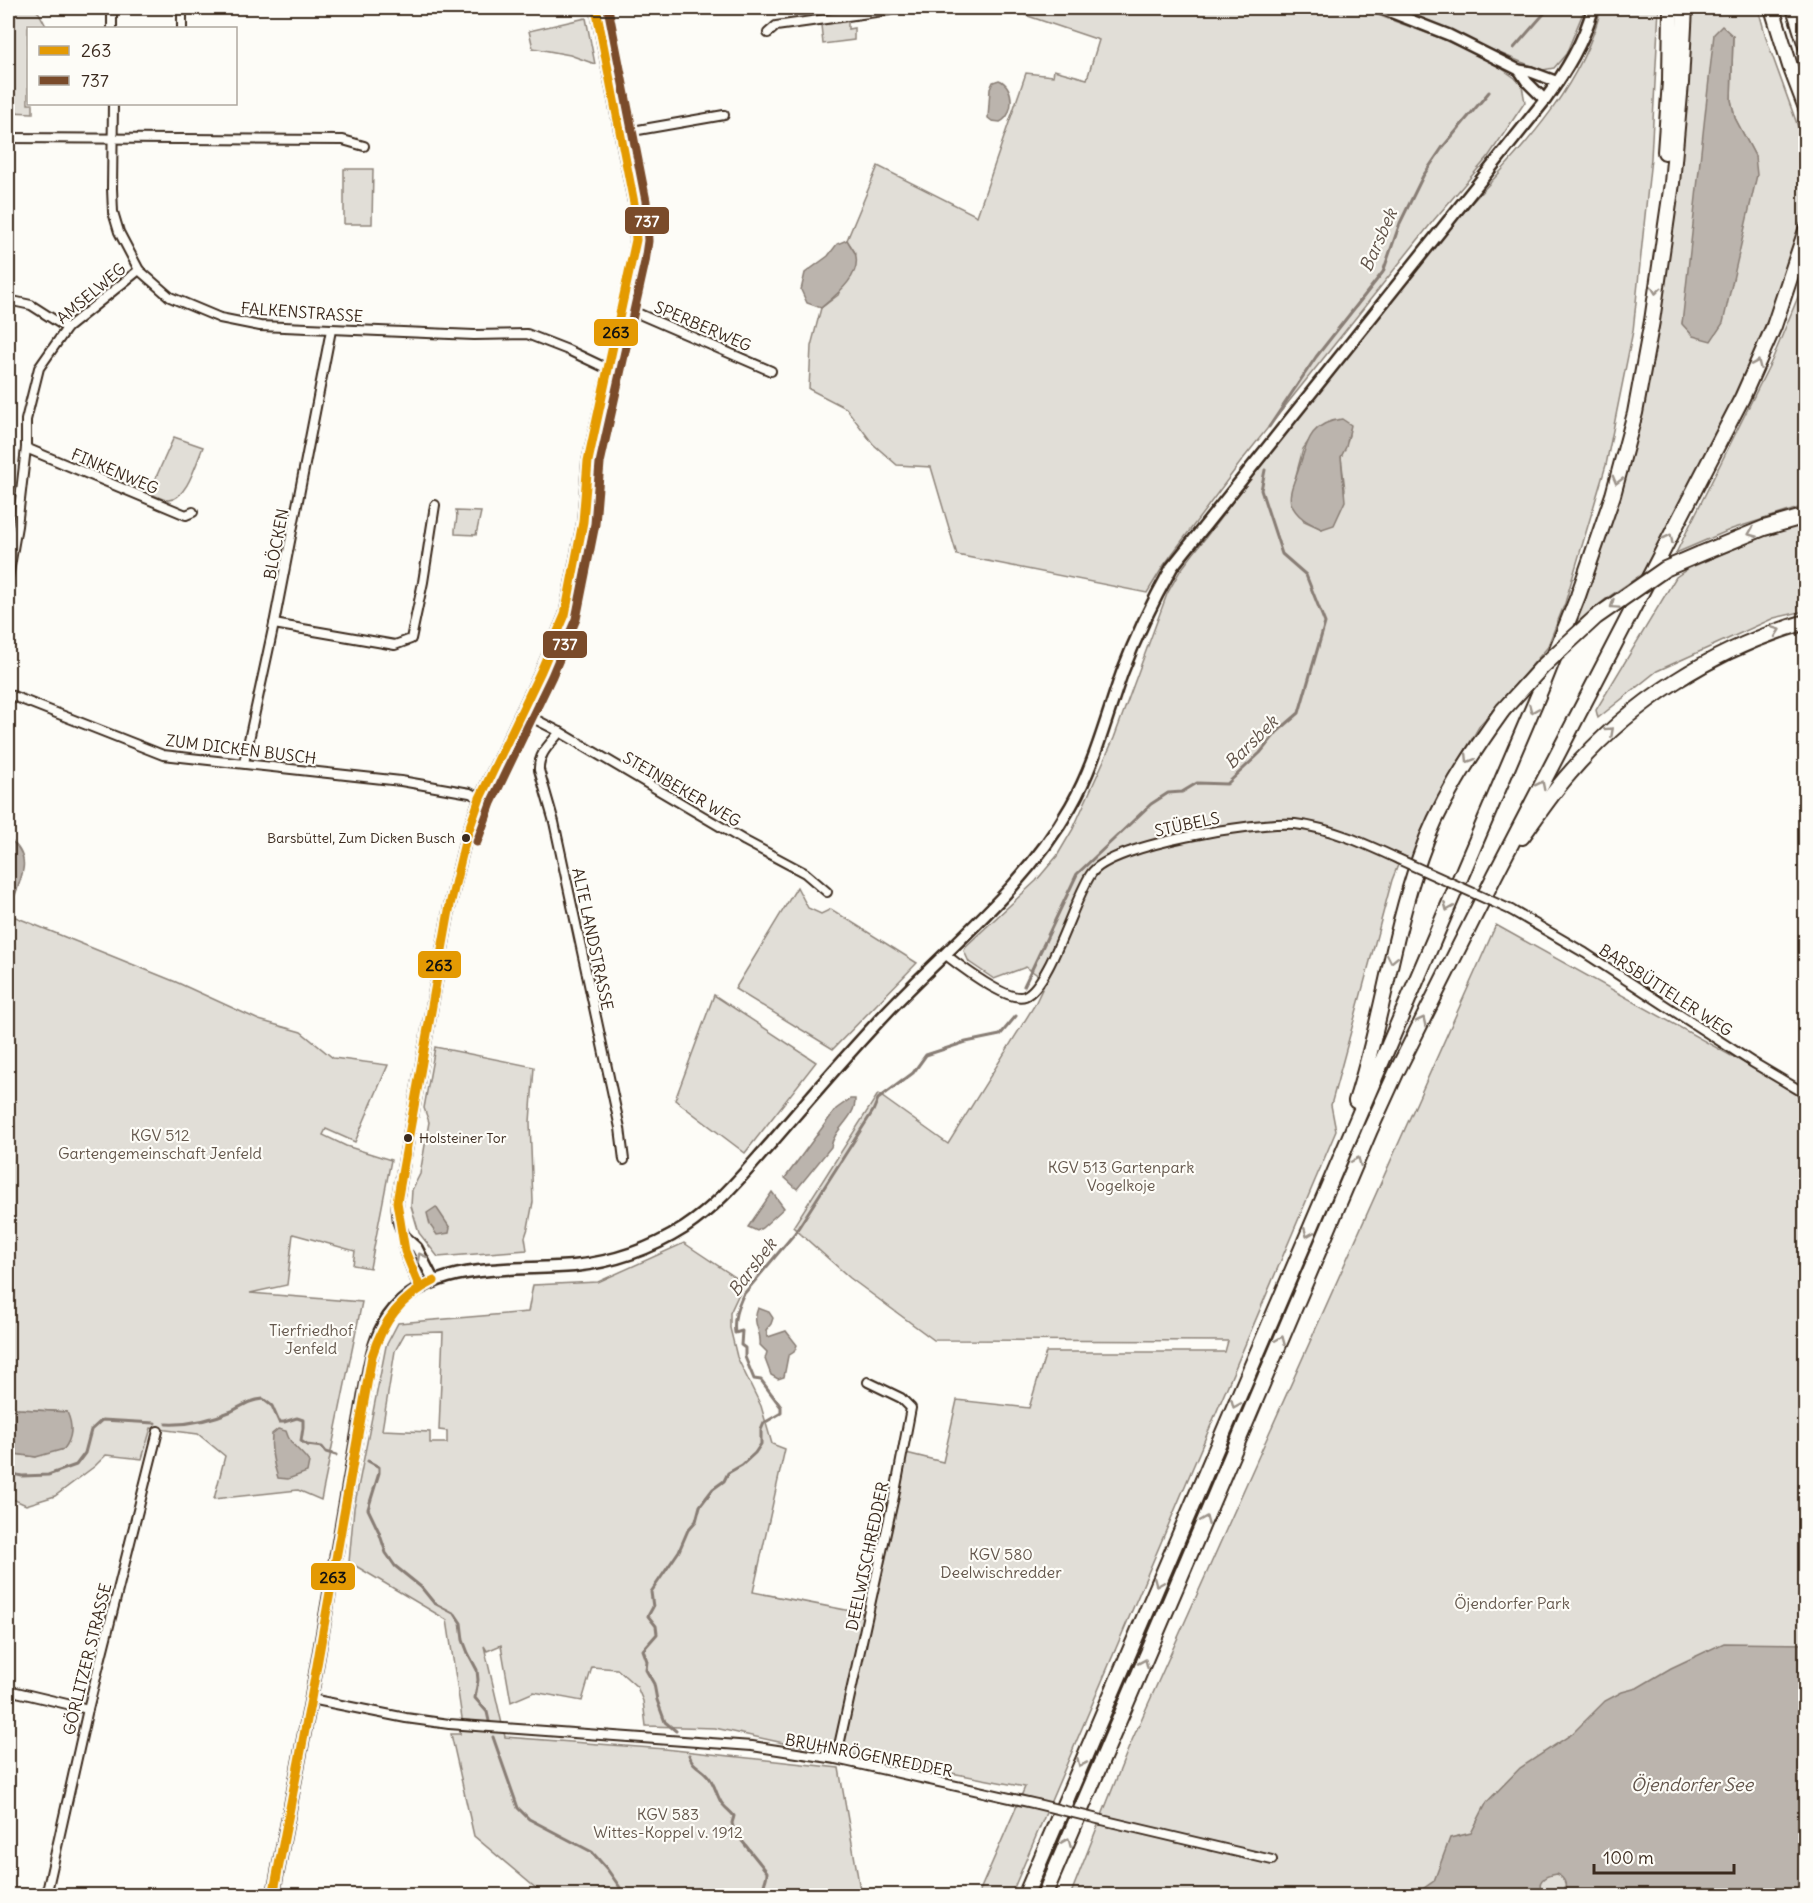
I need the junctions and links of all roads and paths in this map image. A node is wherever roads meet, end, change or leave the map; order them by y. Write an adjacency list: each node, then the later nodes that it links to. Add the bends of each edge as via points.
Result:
1 (112, 8): 11 (street)
2 (182, 8): 12 (street)
3 (596, 8): 21 (street)
4 (891, 8): 13 (street, via 777,26)
5 (1380, 8): 15 (street, via 1449,35)
6 (1593, 8): 16 (main road, via 1583,38)
7 (1671, 8): 26 (highway)
8 (1685, 8): 26 (highway, via 1672,183)
9 (1772, 8): 19 (highway)
10 (1794, 8): 14 (highway)
11 (112, 27)
12 (182, 27)
13 (768, 33)
14 (1806, 46)
15 (1519, 70): 16 (street); 17 (street)
16 (1558, 82): 17 (main road)
17 (1545, 100): 51 (main road, via 1172,567 1132,648 1103,735 1071,807 1019,879)
18 (112, 105): 22 (street, FALKENSTRASSE)
19 (1806, 108)
20 (724, 115): 21 (street)
21 (621, 134): 29 (street, via 636,220)
22 (112, 137): 23 (street); 24 (street, via 343,140); 27 (street, FALKENSTRASSE, via 113,212)
23 (8, 138)
24 (364, 146)
25 (1806, 230): 48 (highway, one-way to 25, via 1742,398 1774,326)
26 (1663, 232): 54 (highway, one-way to 54, via 1635,413 1613,495 1578,596)
27 (139, 270): 30 (street, AMSELWEG); 31 (street, FALKENSTRASSE, via 170,297 220,318 260,326)
28 (8, 300): 30 (street, via 31,305)
29 (623, 307): 32 (street); 33 (street, SPERBERWEG)
30 (67, 328): 34 (street, AMSELWEG, via 39,368 26,420)
31 (331, 330): 32 (street, FALKENSTRASSE, via 527,334); 42 (street, BLÖCKEN)
32 (608, 369): 44 (street, via 588,461 583,522 565,615)
33 (771, 371)
34 (26, 448): 36 (street, FINKENWEG, via 186,515); 39 (street, AMSELWEG)
35 (435, 505): 42 (street, via 411,639 395,645)
36 (193, 512)
37 (1806, 516): 54 (highway, one-way to 54, bridge, via 1764,528 1665,569 1596,617 1542,667 1482,738 1442,806 1420,855 1397,934 1370,1054)
38 (8, 525): 39 (street)
39 (17, 526): 40 (street, AMSELWEG)
40 (8, 578)
41 (1806, 622): 48 (highway, one-way to 41, via 1567,775 1629,714 1720,655)
42 (274, 624): 46 (street, BLÖCKEN)
43 (8, 694): 46 (street, ZUM DICKEN BUSCH, via 163,755)
44 (521, 712): 45 (street, STEINBEKER WEG); 47 (street)
45 (560, 732): 49 (street, STEINBEKER WEG, via 805,873); 53 (street, ALTE LANDSTRASSE, via 541,754 539,770 554,822)
46 (244, 763): 47 (street, ZUM DICKEN BUSCH, via 401,781)
47 (480, 798): 55 (street, via 450,905 397,1202)
48 (1495, 875): 68 (highway, one-way to 48, via 1370,1130)
49 (827, 892)
50 (1511, 910): 51 (street, STÜBELS, bridge, via 1323,829 1294,824 1247,826 1142,849 1093,871 1043,976 1034,991 1022,997 1008,995); 52 (street, BARSBÜTTELER WEG)
51 (946, 955): 56 (main road, via 888,1011 724,1197 683,1229 641,1251 577,1266 474,1272)
52 (1806, 1094)
53 (624, 1160)
54 (1331, 1179): 67 (highway, one-way to 67)
55 (404, 1236): 56 (street, one-way to 55, via 417,1248); 57 (street, via 405,1251)
56 (434, 1281): 57 (main road)
57 (420, 1288): 61 (main road, via 389,1316 372,1356)
58 (868, 1382): 63 (street, DEELWISCHREDDER, via 901,1398 911,1408)
59 (158, 1431): 62 (street, GÖRLITZER STRASSE)
60 (8, 1690): 62 (street)
61 (311, 1699): 63 (street, BRUHNRÖGENREDDER, via 449,1725 752,1746); 66 (main road)
62 (88, 1708): 65 (street, GÖRLITZER STRASSE)
63 (836, 1759): 64 (street, BRUHNRÖGENREDDER, bridge)
64 (1272, 1860)
65 (46, 1896)
66 (273, 1896)
67 (1025, 1896)
68 (1044, 1896)

